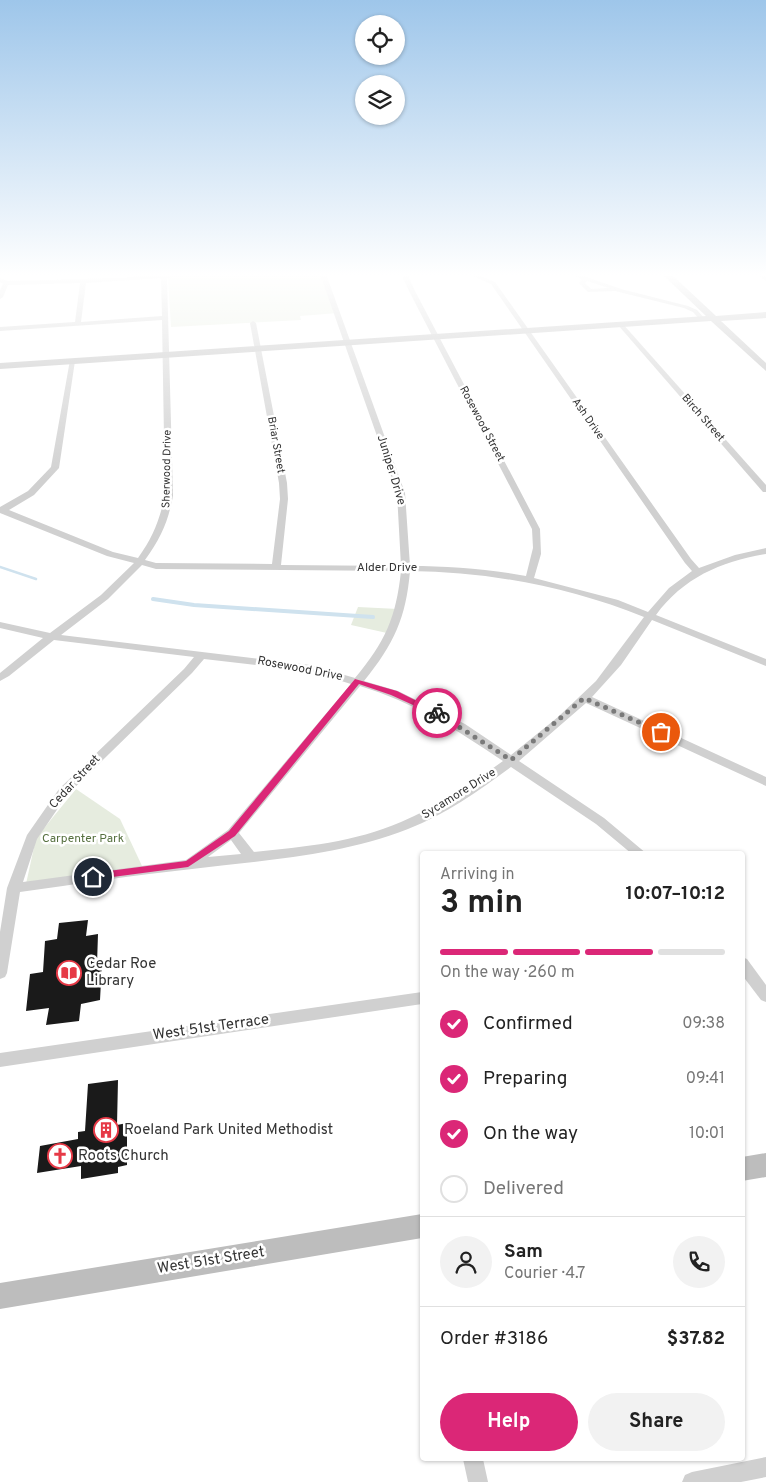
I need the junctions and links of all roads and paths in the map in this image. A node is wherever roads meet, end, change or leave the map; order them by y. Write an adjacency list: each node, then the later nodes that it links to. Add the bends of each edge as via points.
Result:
1 (167, 343): 10 (street, Sherwood Drive)
2 (258, 343): 9 (street, Briar Street)
3 (331, 343): 9 (street)
4 (348, 343): 19 (street, Juniper Drive, via 401,493)
5 (440, 343): 21 (street, Rosewood Street, via 536,529 538,557)
6 (536, 343): 20 (street, Ash Drive)
7 (637, 343): 14 (street, Birch Street)
8 (740, 343): 13 (street)
9 (259, 348): 10 (street); 18 (street, Briar Street, via 283,483)
10 (167, 355): 11 (street); 17 (street, Sherwood Drive, via 168,512 154,543)
11 (72, 361): 12 (street); 15 (street, via 55,468 32,493)
12 (0, 366)
13 (766, 368)
14 (766, 490)
15 (1, 511): 17 (street, Alder Drive)
16 (766, 551): 20 (street, Sycamore Drive, via 737,557)
17 (138, 562): 18 (street, Alder Drive, via 156,566); 24 (street, Sherwood Drive, via 108,592)
18 (276, 568): 19 (street, Alder Drive)
19 (406, 568): 21 (street, Alder Drive, via 473,571); 28 (street, Juniper Drive, via 397,621 375,661)
20 (699, 573): 22 (street, Sycamore Drive, via 673,590)
21 (530, 579): 22 (street, Alder Drive, via 598,597)
22 (650, 616): 26 (street, Alder Drive); 29 (street, Sycamore Drive, via 618,662)
23 (0, 625): 24 (street, Rosewood Drive)
24 (53, 636): 25 (street, Rosewood Drive); 27 (street, Sherwood Drive)
25 (202, 654): 28 (street, Rosewood Drive, via 310,668); 36 (street, Cedar Street, via 188,672 53,804 30,838)
26 (766, 663)
27 (0, 678)
28 (358, 681): 30 (street, Rosewood Drive, via 394,693 438,714); 32 (street, Juniper Drive)
29 (584, 698): 30 (street, Sycamore Drive); 31 (street)
30 (511, 760): 33 (street, Rosewood Drive, via 600,821); 34 (street, Sycamore Drive, via 431,812 383,832 325,847)
31 (766, 782)
32 (232, 833): 34 (street); 35 (street, Juniper Drive)
33 (637, 851)
34 (251, 857): 35 (street, Sycamore Drive)
35 (188, 864): 36 (street, Sycamore Drive)
36 (14, 888): 38 (street, Cedar Street)
37 (745, 967): 39 (street)
38 (0, 973)
39 (766, 996)
40 (420, 998): 41 (street, West 51st Terrace)
41 (0, 1060)
42 (766, 1165): 43 (street)
43 (745, 1168)
44 (420, 1226): 45 (street, West 51st Street)
45 (0, 1296)
46 (473, 1461): 49 (street)
47 (766, 1467): 48 (street)
48 (748, 1477): 50 (street)
49 (478, 1482)
50 (692, 1482)

